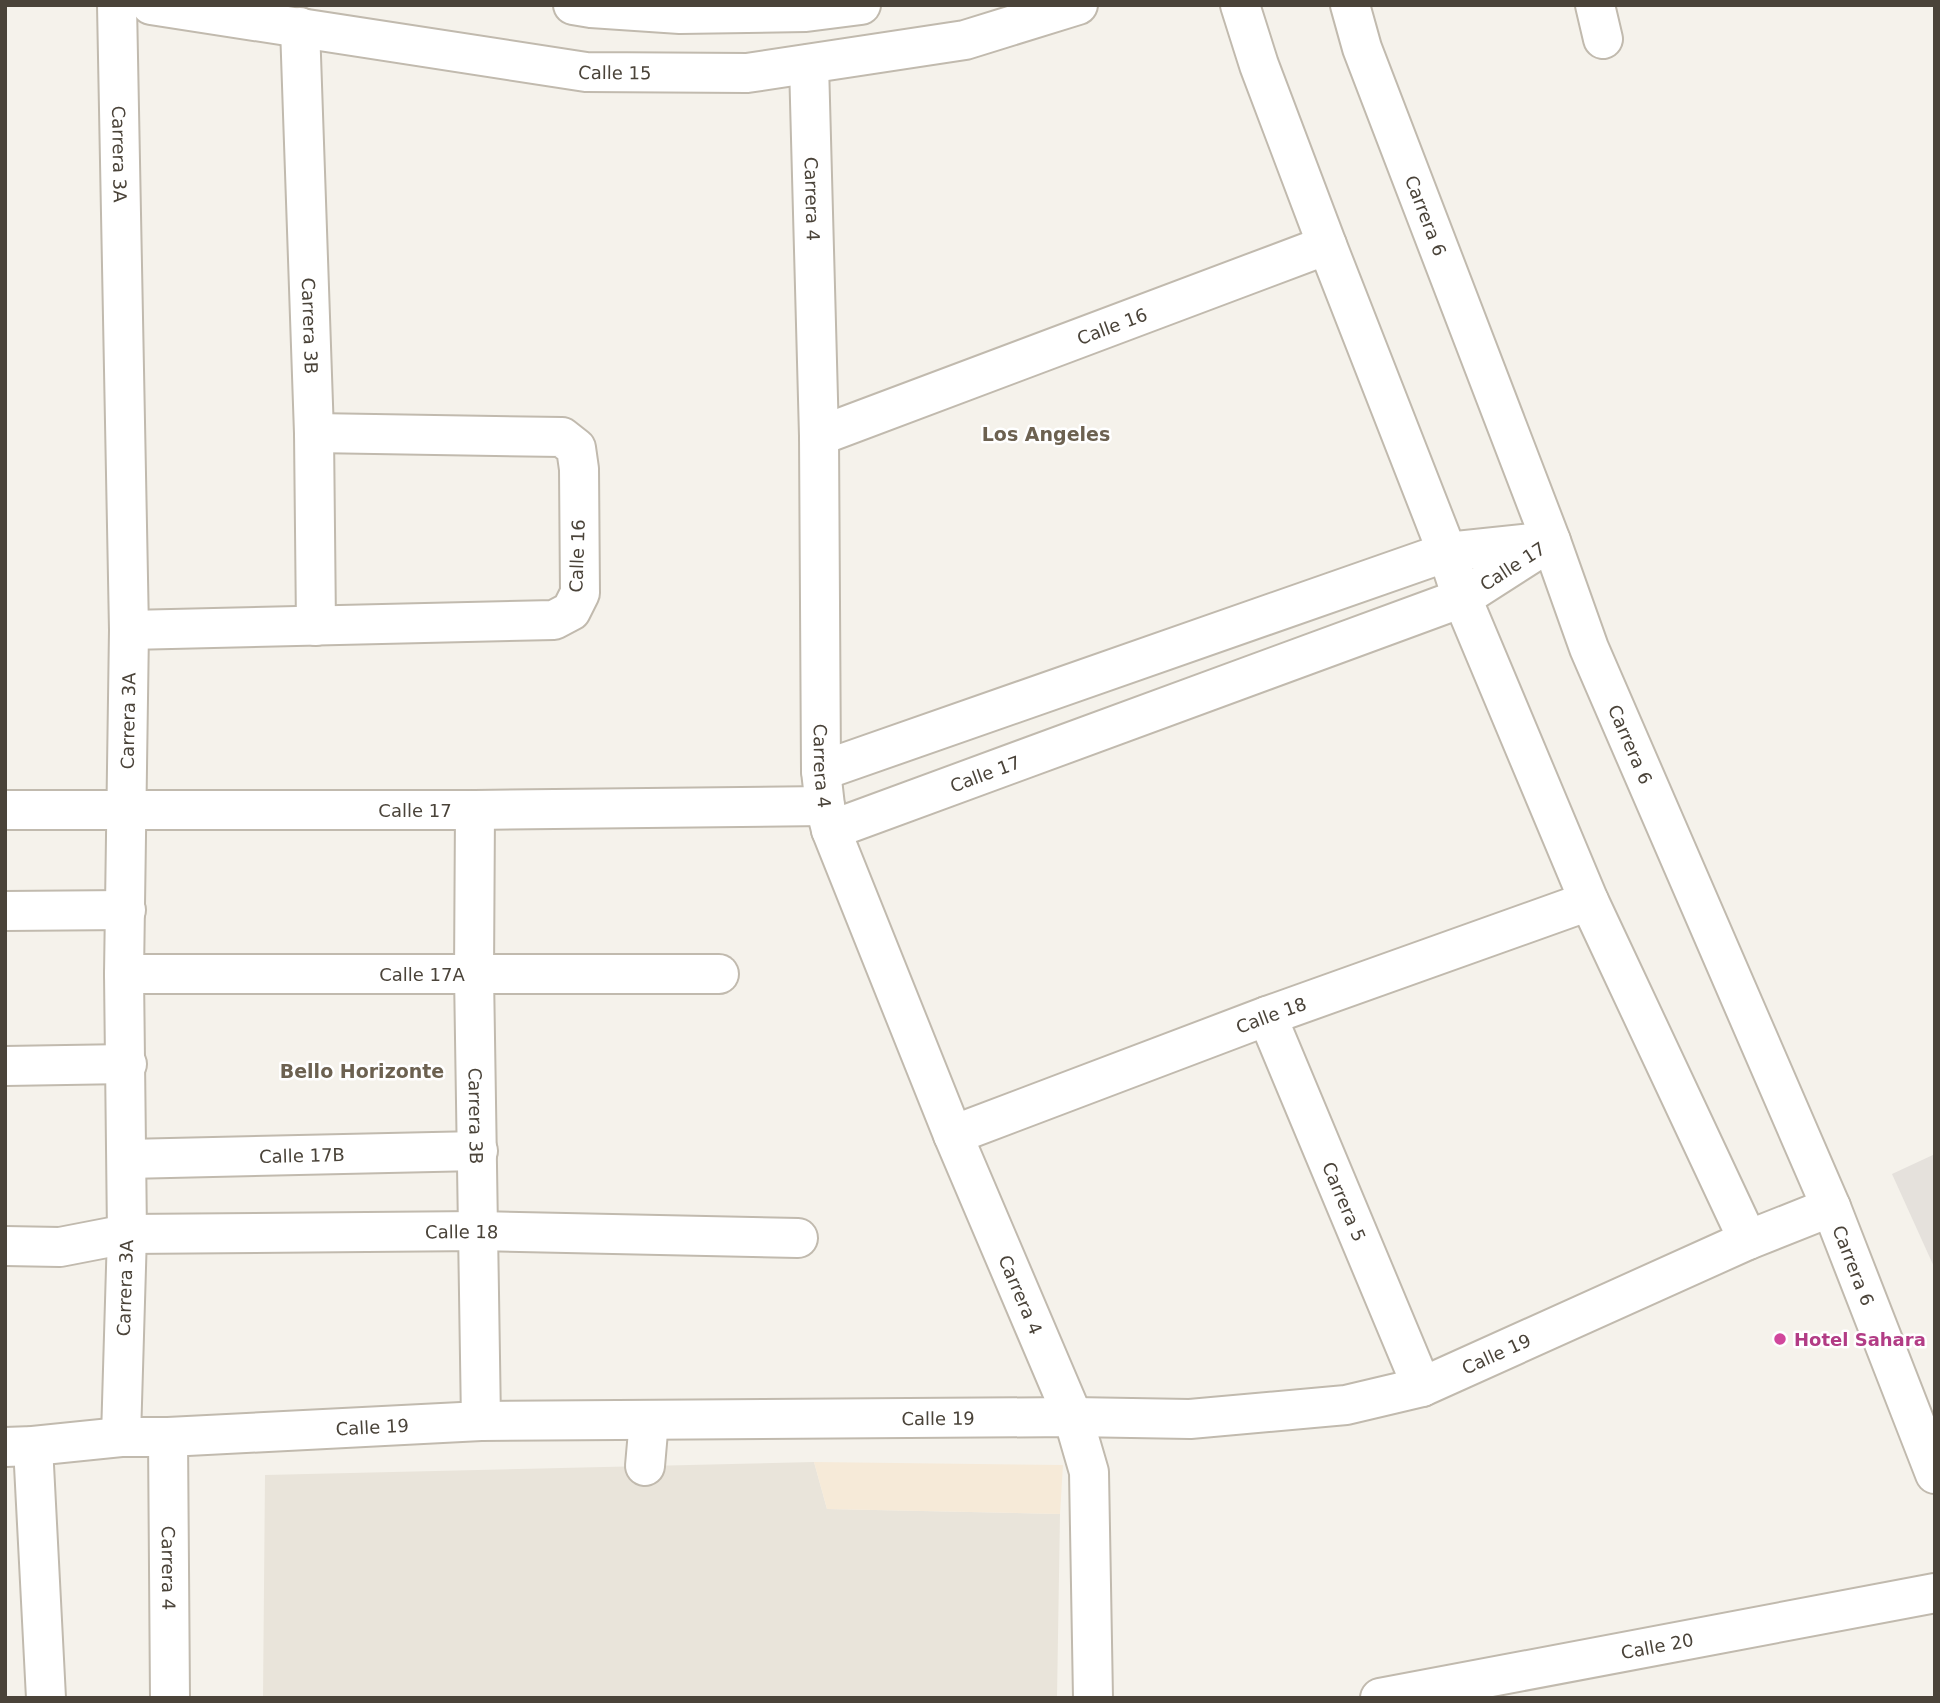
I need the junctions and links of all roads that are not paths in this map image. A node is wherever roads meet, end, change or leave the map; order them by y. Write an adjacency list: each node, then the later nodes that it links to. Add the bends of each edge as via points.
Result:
1 (117, 5): 18 (street, Carrera 3A)
2 (151, 5): 9 (street, Calle 15)
3 (573, 5): 8 (street)
4 (860, 5): 8 (street, via 806,12)
5 (1078, 5): 10 (street, Calle 15, via 965,40)
6 (1240, 5): 11 (street)
7 (1350, 5): 14 (street, Carrera 6, via 1362,48)
8 (680, 10)
9 (300, 27): 10 (street, Calle 15, via 586,72 747,73); 12 (street, Carrera 3B)
10 (808, 64): 13 (street, Carrera 4)
11 (1327, 245): 13 (street, Calle 16); 15 (street)
12 (314, 433): 17 (street, Carrera 3B); 17 (street, Calle 16, via 562,437 576,448 579,483 580,593 571,611 554,620)
13 (819, 436): 19 (street, Carrera 4)
14 (1551, 541): 15 (street, Calle 17); 16 (street, Calle 17); 35 (street, Carrera 6, via 1589,648)
15 (1447, 552): 16 (street); 19 (street, Calle 17)
16 (1462, 598): 19 (street, Calle 17); 23 (street)
17 (316, 626): 18 (street, Calle 16)
18 (129, 629): 20 (street, Carrera 3A)
19 (826, 802): 22 (street, Calle 17); 32 (street, Carrera 4)
20 (127, 809): 21 (street, Calle 17); 22 (street, Calle 17); 24 (street, Carrera 3A)
21 (5, 810)
22 (475, 810): 27 (street, Carrera 3B)
23 (1589, 901): 29 (street, Calle 18); 39 (street)
24 (125, 910): 25 (street); 26 (street, Carrera 3A)
25 (5, 911)
26 (124, 974): 27 (street, Calle 17A); 30 (street, Carrera 3A)
27 (474, 974): 28 (street, Calle 17A); 33 (street, Carrera 3B)
28 (719, 974)
29 (1267, 1016): 32 (street, Calle 18); 41 (street, Carrera 5)
30 (127, 1064): 31 (street); 34 (street, Carrera 3A)
31 (5, 1066)
32 (953, 1135): 42 (street, Carrera 4)
33 (478, 1150): 34 (street, Calle 17B); 36 (street, Carrera 3B)
34 (127, 1159): 37 (street, Carrera 3A)
35 (1831, 1207): 39 (street, Calle 19); 49 (street, Carrera 6)
36 (479, 1231): 37 (street, Calle 18); 38 (street, Calle 18); 44 (street, Carrera 3B)
37 (127, 1234): 40 (street, Calle 18, via 60,1247); 45 (street, Carrera 3A)
38 (798, 1238)
39 (1748, 1240): 41 (street, Calle 19)
40 (5, 1246)
41 (1422, 1387): 42 (street, Calle 19, via 1346,1405 1190,1419)
42 (1073, 1417): 43 (street, Calle 19); 53 (street, Carrera 4, via 1089,1472)
43 (649, 1420): 44 (street, Calle 19); 48 (street)
44 (481, 1421): 46 (street, Calle 19)
45 (121, 1437): 46 (street, Calle 19); 47 (street, Calle 19)
46 (168, 1437): 52 (street, Carrera 4)
47 (19, 1447): 51 (street)
48 (645, 1466)
49 (1935, 1474)
50 (1935, 1593): 54 (street, Calle 20)
51 (46, 1698)
52 (170, 1698)
53 (1093, 1698)
54 (1380, 1698)

